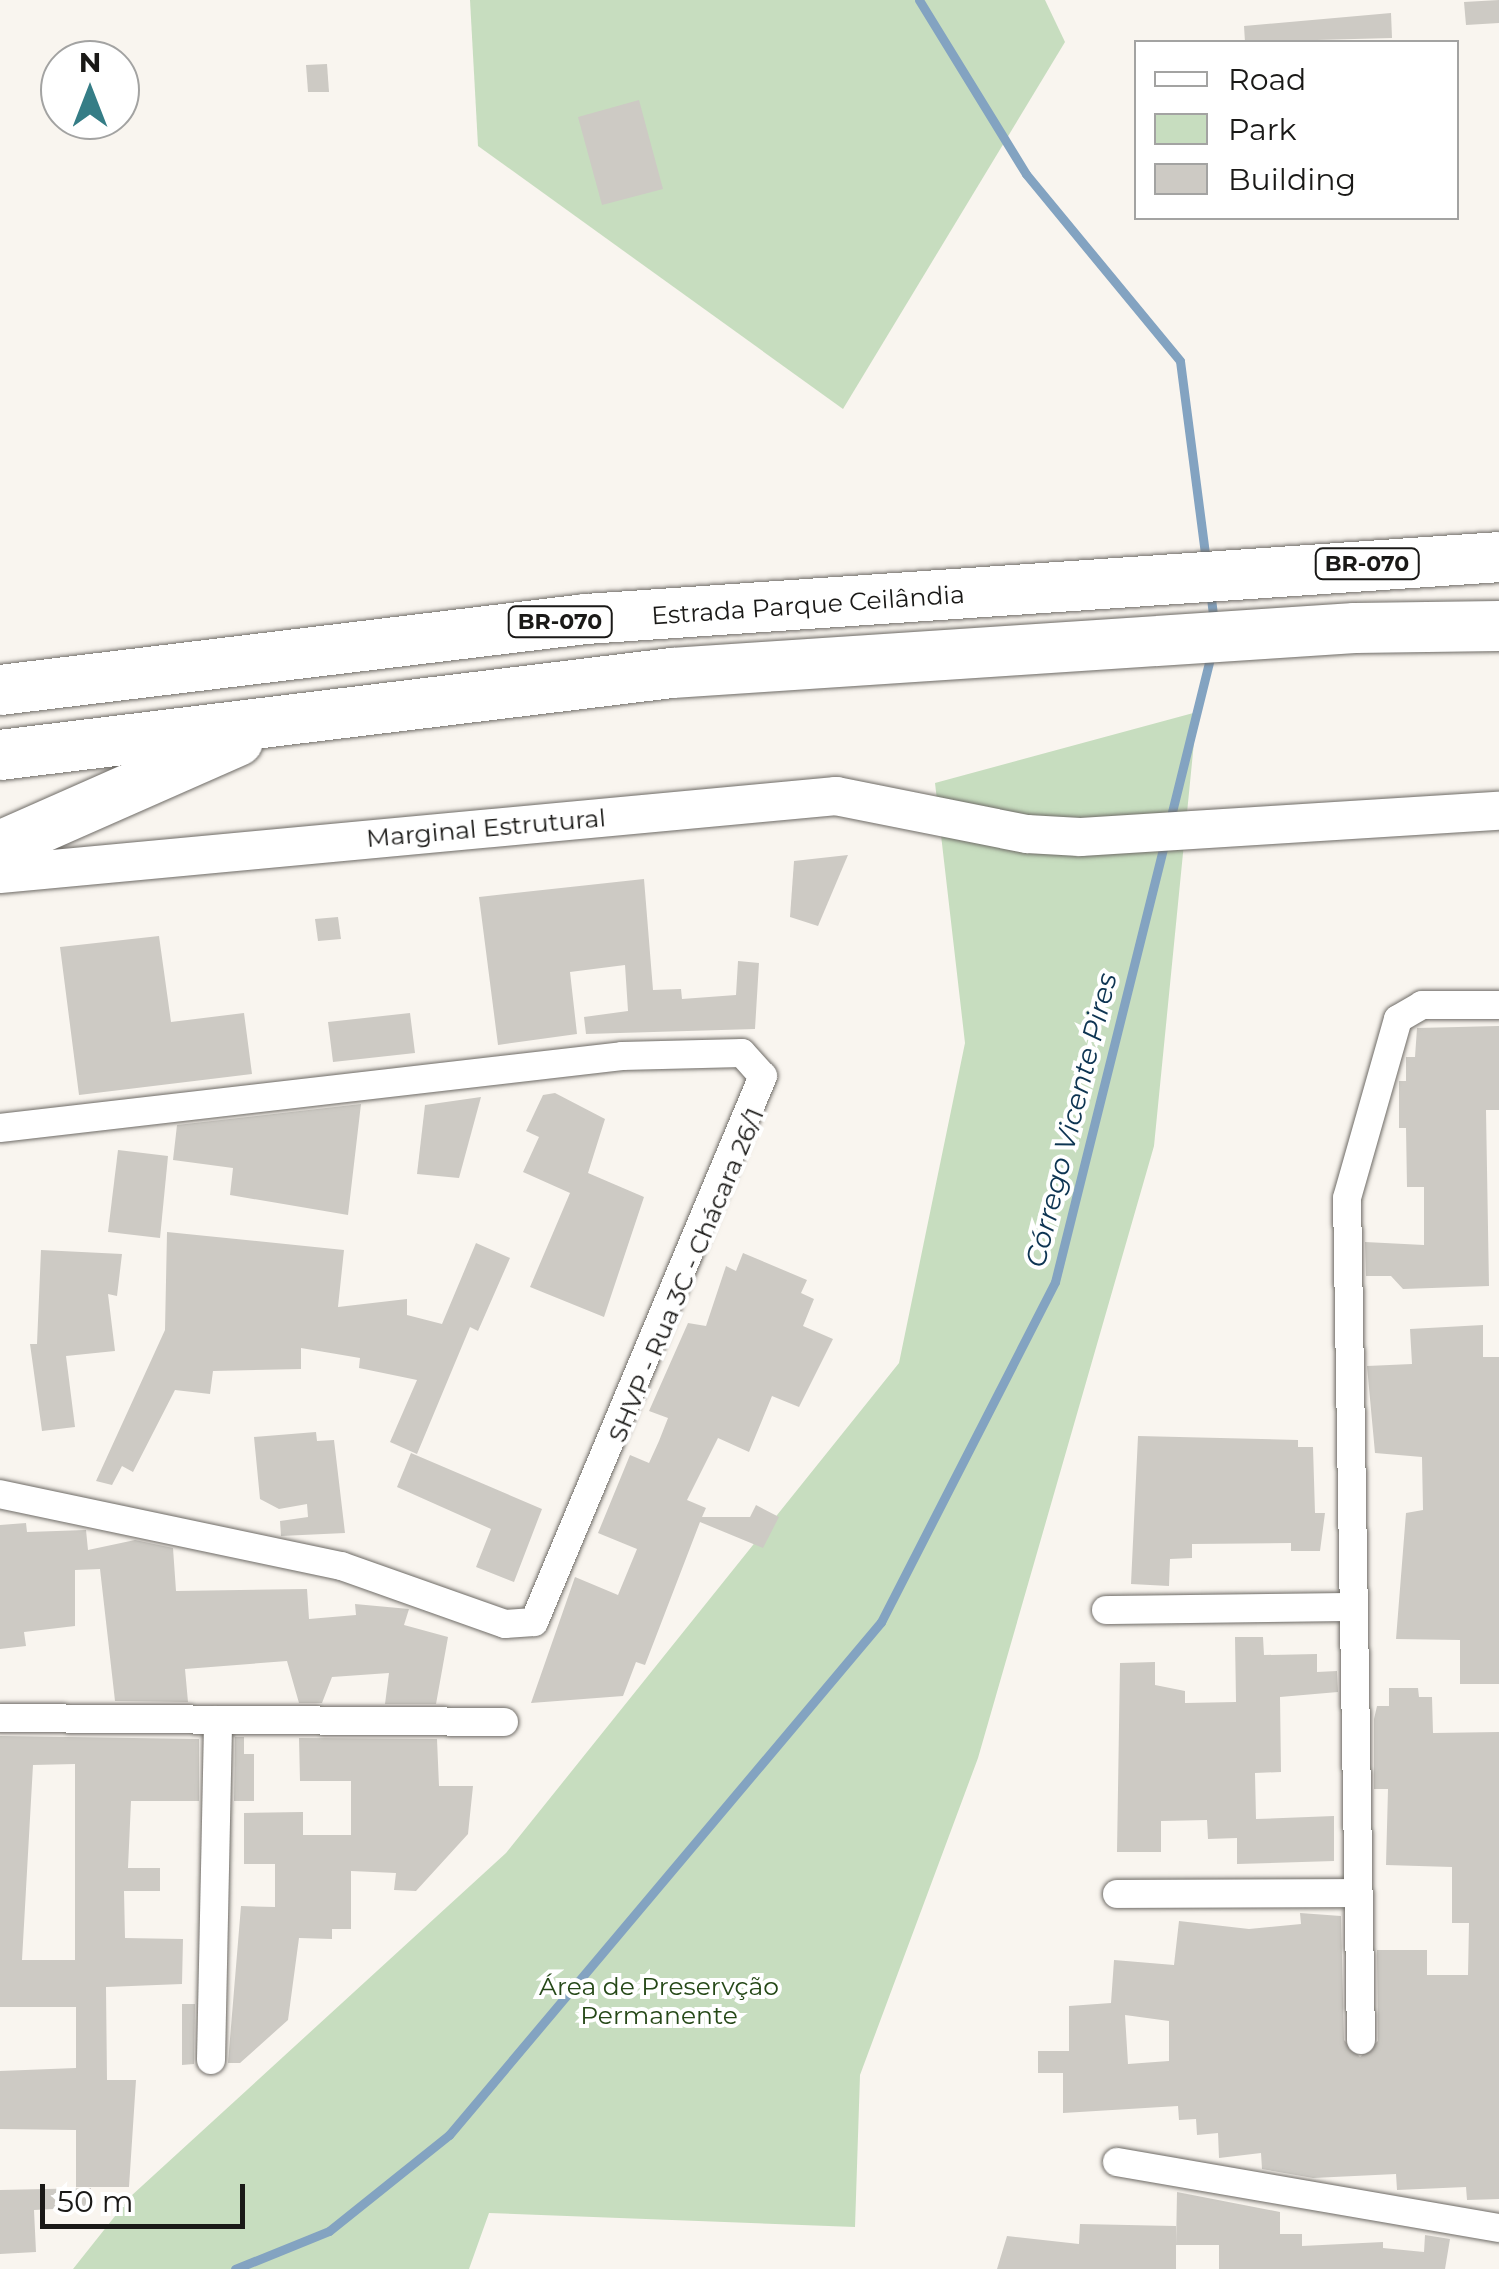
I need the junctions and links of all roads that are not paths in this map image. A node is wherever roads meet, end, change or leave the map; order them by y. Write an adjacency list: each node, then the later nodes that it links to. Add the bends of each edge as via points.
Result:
1 (1499, 557): 3 (highway, Estrada Parque Ceilândia / BR-070, via 586,619)
2 (1499, 626): 4 (highway, via 672,674)
3 (0, 690)
4 (286, 719): 5 (highway); 7 (highway)
5 (0, 755)
6 (1499, 812): 8 (street, Marginal Estrutural, via 1080,837 836,796)
7 (0, 846)
8 (0, 874)
9 (1499, 1005): 12 (street, via 1422,1005 1398,1019 1350,1185)
10 (0, 1128): 11 (street, SHVP - Rua 3C - Chácara 26/1, via 622,1056 742,1053 763,1076 534,1622 505,1624 342,1566)
11 (0, 1494)
12 (1352, 1606): 13 (street); 17 (street)
13 (1106, 1610)
14 (0, 1718): 15 (street)
15 (218, 1720): 16 (street); 20 (street)
16 (504, 1722)
17 (1358, 1893): 18 (street); 19 (street)
18 (1117, 1894)
19 (1361, 2040)
20 (211, 2060)
21 (1117, 2162): 22 (street)
22 (1499, 2228)

